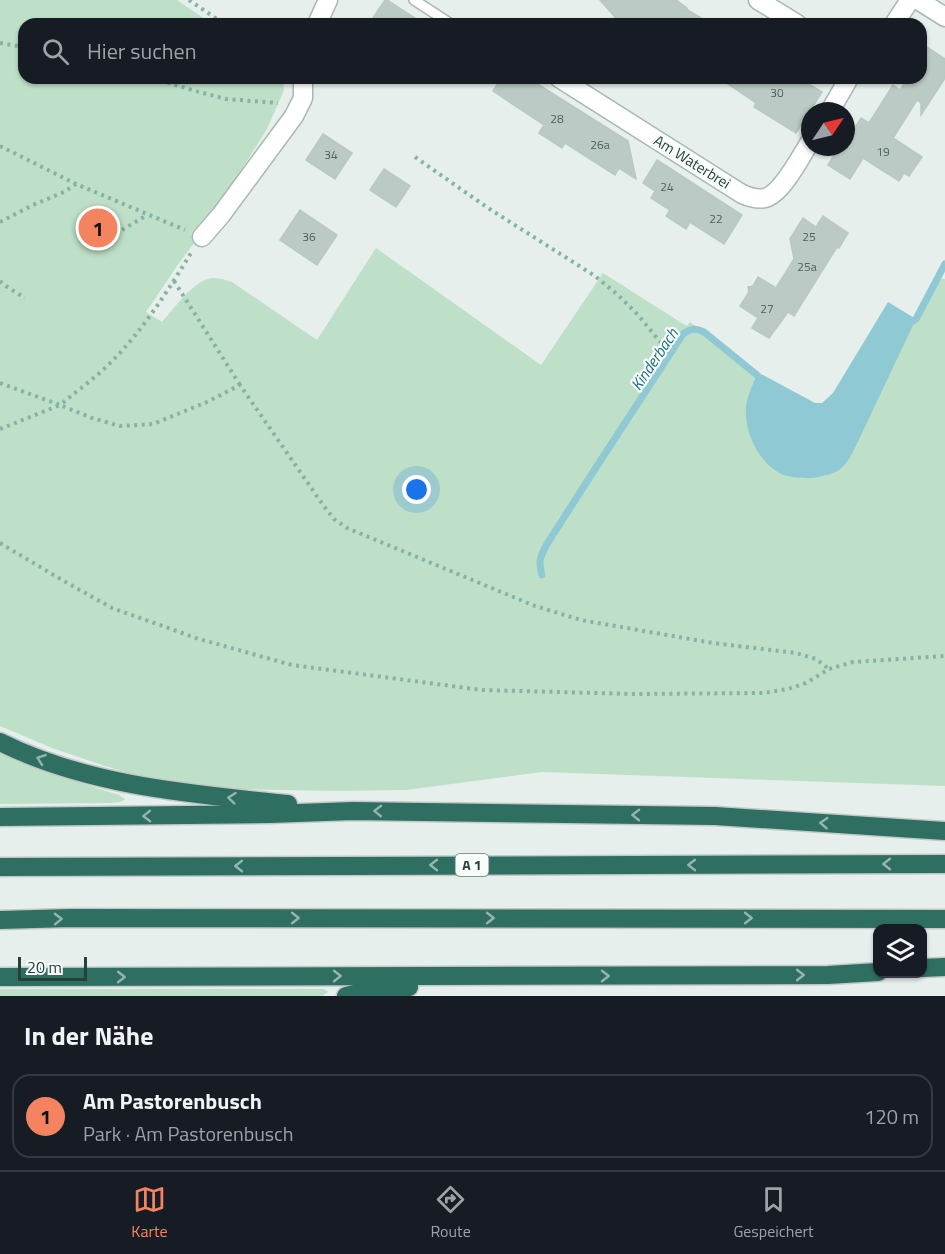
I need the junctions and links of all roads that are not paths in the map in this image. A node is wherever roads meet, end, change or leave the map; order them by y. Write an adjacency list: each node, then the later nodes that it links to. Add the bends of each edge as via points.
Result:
1 (328, 0): 7 (street)
2 (414, 0): 8 (lane)
3 (758, 0): 9 (street)
4 (910, 0): 10 (street)
5 (918, 0): 6 (street)
6 (945, 17)
7 (320, 18)
8 (442, 18)
9 (787, 18)
10 (898, 18)
11 (303, 84): 16 (street, via 303,98 294,116)
12 (568, 84): 15 (street, Am Waterbrei, via 752,198 765,198 776,192)
13 (846, 84): 14 (street)
14 (835, 102)
15 (801, 155)
16 (202, 237)
17 (0, 742): 18 (highway, one-way to 17, via 141,786 79,771)
18 (352, 811): 19 (highway, one-way to 19); 20 (highway, one-way to 18, via 715,816)
19 (0, 817)
20 (945, 831)
21 (945, 864): 22 (highway, A 1, one-way to 22)
22 (0, 867)
23 (945, 919): 24 (highway, one-way to 23)
24 (0, 920)
25 (945, 967): 26 (highway)
26 (927, 968)
27 (873, 972): 28 (highway, one-way to 27)
28 (546, 976): 29 (highway, one-way to 28); 30 (highway)
29 (0, 977)
30 (346, 996)

